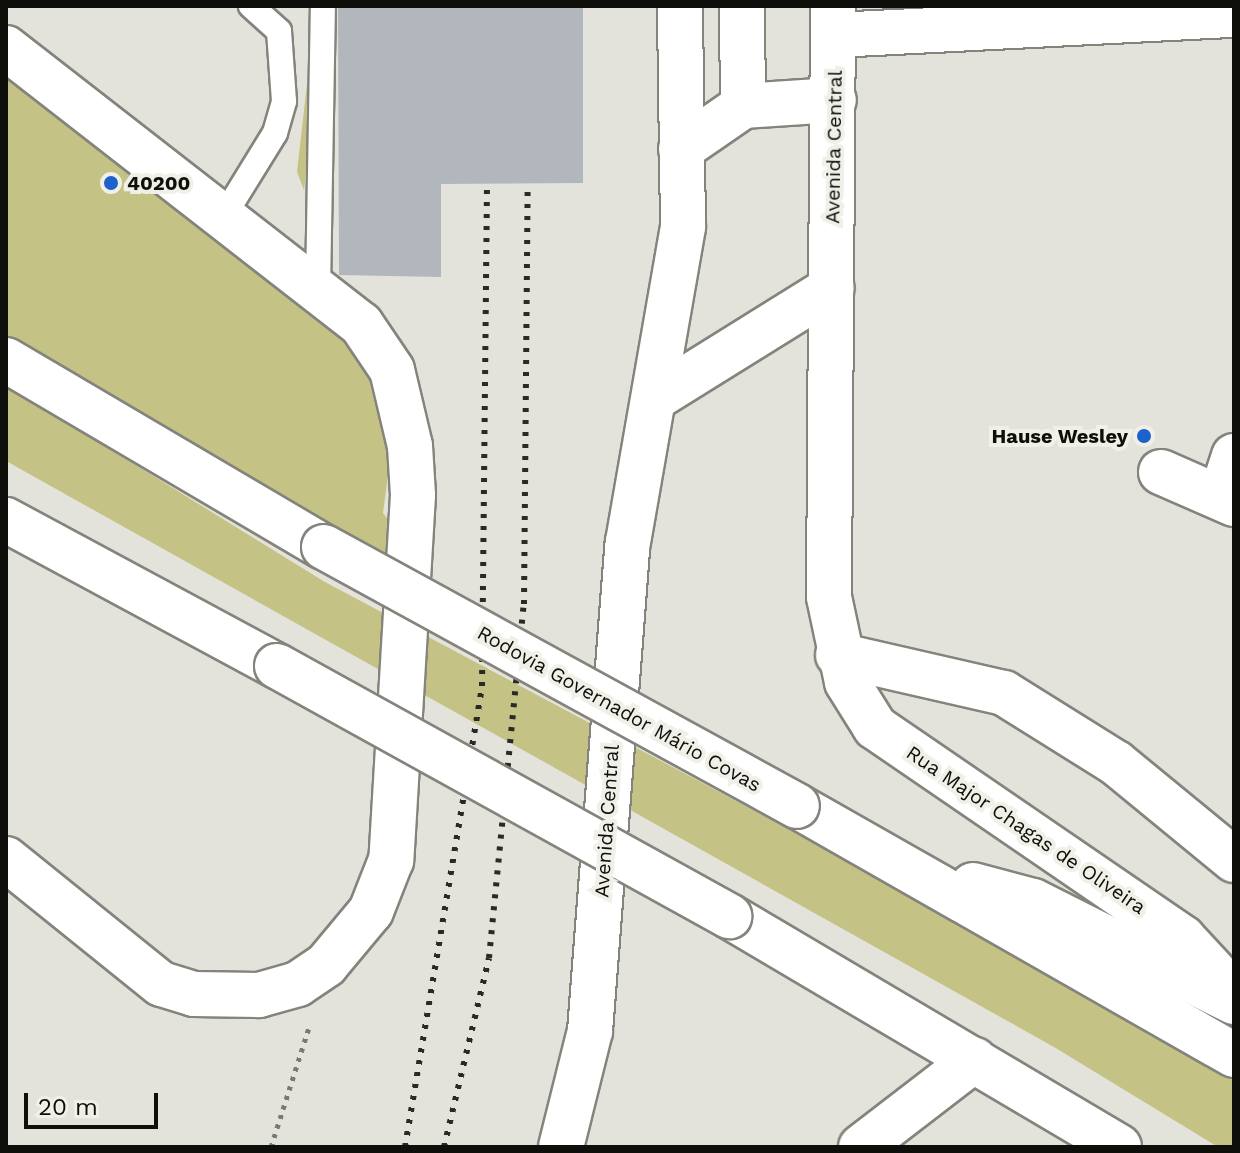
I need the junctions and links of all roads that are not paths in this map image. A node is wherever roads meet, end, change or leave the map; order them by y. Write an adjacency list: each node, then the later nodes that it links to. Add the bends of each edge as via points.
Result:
1 (251, 6): 12 (lane, via 279,31 284,101 275,133)
2 (323, 6): 13 (lane)
3 (680, 6): 11 (main road, Avenida Central)
4 (742, 6): 10 (main road)
5 (1128, 13): 6 (main road); 7 (main road)
6 (1234, 15)
7 (834, 20): 9 (main road, Avenida Central)
8 (6, 48): 12 (main road)
9 (834, 100): 10 (main road); 14 (main road, Avenida Central)
10 (743, 106): 11 (main road)
11 (681, 149): 16 (main road, Avenida Central, via 683,227)
12 (225, 214): 13 (main road)
13 (318, 288): 21 (main road, via 361,324 392,370 410,446 413,495 391,860 371,911 347,944 298,984 259,995 194,994 161,984)
14 (832, 288): 16 (main road); 20 (main road, Avenida Central, via 829,597)
15 (6, 360): 23 (main road, Rodovia Governador Mário Covas, bridge, via 324,547)
16 (655, 398): 28 (main road, Avenida Central, via 628,542 590,1031)
17 (1161, 472): 18 (main road)
18 (1230, 485)
19 (6, 520): 27 (main road, bridge, via 729,916)
20 (838, 655): 22 (main road, via 1004,693 1116,763); 24 (main road, Rua Major Chagas de Oliveira, via 875,727 1183,938)
21 (6, 859)
22 (1234, 860)
23 (935, 879): 25 (main road, via 1033,901); 26 (main road, Rodovia Governador Mário Covas)
24 (1234, 993)
25 (1234, 1002)
26 (1234, 1055)
27 (974, 1060): 29 (main road); 30 (main road)
28 (561, 1147)
29 (861, 1147)
30 (1119, 1147)

